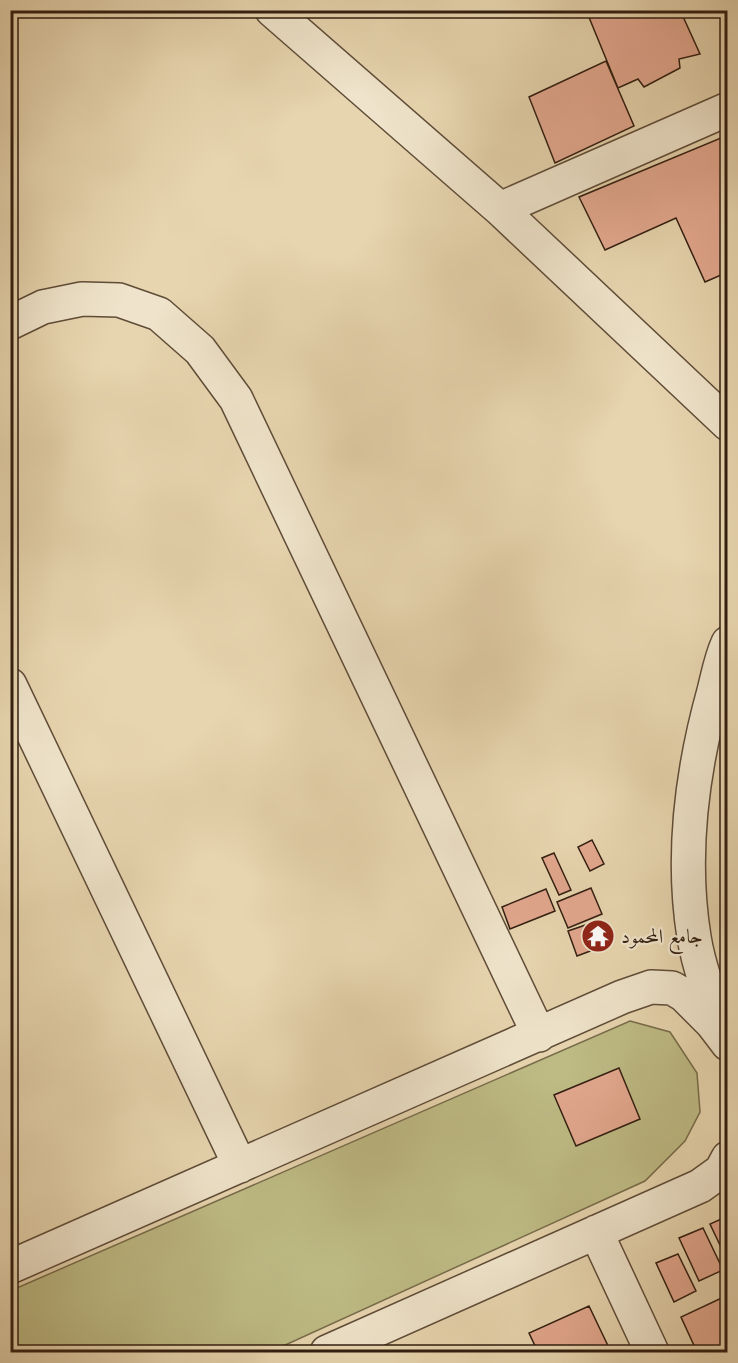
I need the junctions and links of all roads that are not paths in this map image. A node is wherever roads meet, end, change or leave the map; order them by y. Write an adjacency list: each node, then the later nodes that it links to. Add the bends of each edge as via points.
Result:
1 (272, 10): 3 (street)
2 (728, 109): 3 (street)
3 (500, 208): 5 (street)
4 (10, 323): 8 (street, via 43,307 82,299 119,300 159,314 200,350 236,399)
5 (728, 424)
6 (728, 643): 9 (street, via 704,726 694,789 689,885 694,938 704,980)
7 (10, 685): 11 (street)
8 (539, 1035): 9 (street, via 622,997 661,987 684,995); 11 (street)
9 (728, 1041)
10 (728, 1158): 12 (street, via 721,1171 700,1186)
11 (240, 1166): 13 (street)
12 (596, 1232): 14 (street); 15 (street)
13 (10, 1267)
14 (327, 1353)
15 (652, 1353)

